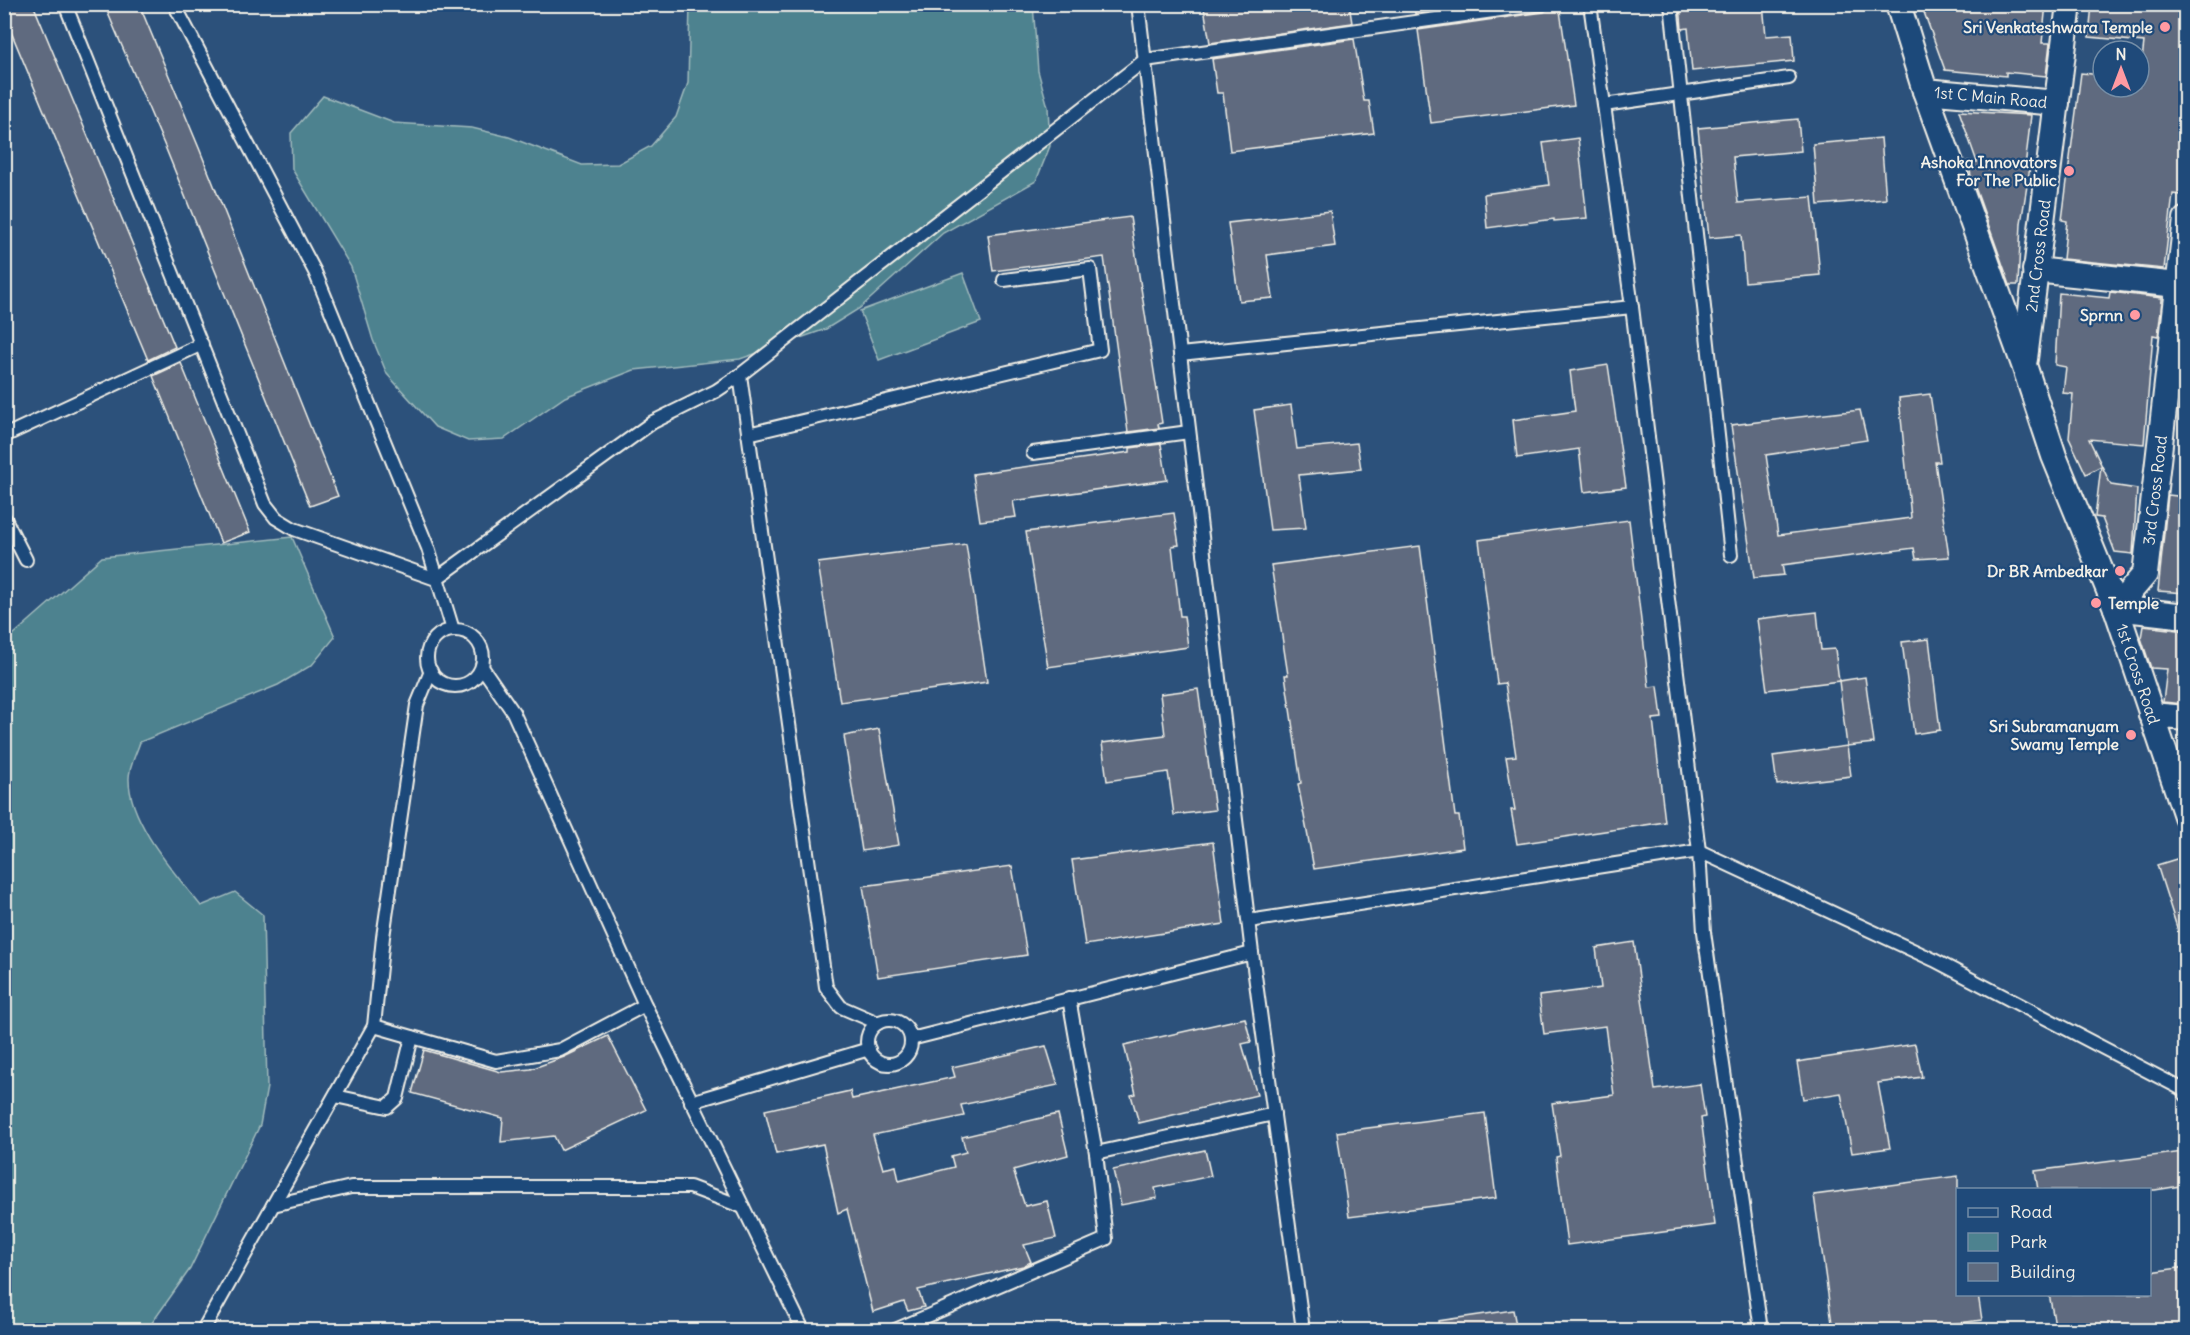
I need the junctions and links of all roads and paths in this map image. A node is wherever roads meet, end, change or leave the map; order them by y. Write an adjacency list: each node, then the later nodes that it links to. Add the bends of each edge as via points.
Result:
1 (66, 4): 20 (lane)
2 (174, 4): 31 (lane, via 315,272 428,548)
3 (1138, 4): 9 (lane)
4 (1543, 4): 9 (lane)
5 (1590, 4): 14 (lane)
6 (1671, 4): 12 (lane)
7 (1898, 4): 11 (street, 1st Cross Road)
8 (2069, 4): 13 (street, 2nd Cross Road)
9 (1145, 60): 21 (lane); 23 (lane)
10 (1789, 78): 12 (lane)
11 (1925, 91): 13 (street, 1st C Main Road); 22 (street, 1st Cross Road)
12 (1681, 93): 14 (lane); 29 (lane)
13 (2057, 103): 16 (street, 2nd Cross Road)
14 (1604, 105): 19 (lane)
15 (2186, 219): 18 (street, 3rd Cross Road)
16 (2035, 270): 18 (street); 22 (street, 2nd Cross Road)
17 (1004, 280): 25 (lane, via 1090,269 1100,350)
18 (2178, 285): 32 (street, 3rd Cross Road, via 2145,574)
19 (1632, 307): 21 (lane); 40 (lane)
20 (202, 344): 26 (lane); 31 (lane, via 265,504 276,518 294,529)
21 (1180, 354): 24 (lane)
22 (2024, 365): 32 (street, 1st Cross Road, via 2054,456)
23 (740, 375): 25 (lane); 31 (lane, via 653,422)
24 (1189, 432): 27 (lane); 41 (lane)
25 (748, 434): 45 (lane, via 826,987 841,1007)
26 (4, 436)
27 (1033, 453)
28 (4, 517): 30 (lane)
29 (1731, 555)
30 (26, 560)
31 (436, 579): 34 (lane)
32 (2116, 608): 33 (street); 37 (street, 1st Cross Road)
33 (2186, 616)
34 (453, 630): 35 (lane, via 477,641 482,649); 36 (lane, via 431,645)
35 (482, 667): 36 (lane, via 471,681 453,686 444,684); 44 (lane, via 513,712)
36 (431, 671): 46 (lane, via 417,705)
37 (2151, 715): 38 (street); 39 (street, 1st Cross Road)
38 (2186, 718)
39 (2184, 806)
40 (1699, 851): 41 (lane); 51 (lane, via 1934,960 2182,1089); 61 (lane, via 1704,932)
41 (1249, 921): 42 (lane)
42 (1252, 953): 43 (lane); 53 (lane)
43 (1069, 998): 48 (lane); 54 (lane)
44 (645, 1005): 47 (lane, via 560,1050 496,1061); 52 (lane)
45 (878, 1023): 48 (lane, via 899,1022); 49 (lane, via 869,1035)
46 (374, 1026): 47 (lane); 50 (lane)
47 (412, 1037): 50 (lane, via 397,1098 387,1107)
48 (911, 1039): 49 (lane, via 908,1053 891,1064 877,1060)
49 (869, 1048): 52 (lane)
50 (335, 1095): 55 (lane)
51 (2186, 1095)
52 (691, 1102): 56 (lane)
53 (1274, 1114): 54 (lane); 60 (lane)
54 (1096, 1153): 59 (lane, via 1106,1239)
55 (273, 1205): 56 (lane, via 351,1187 690,1187); 57 (lane)
56 (743, 1207): 58 (lane)
57 (203, 1330)
58 (802, 1330)
59 (894, 1330)
60 (1304, 1330)
61 (1761, 1330)

